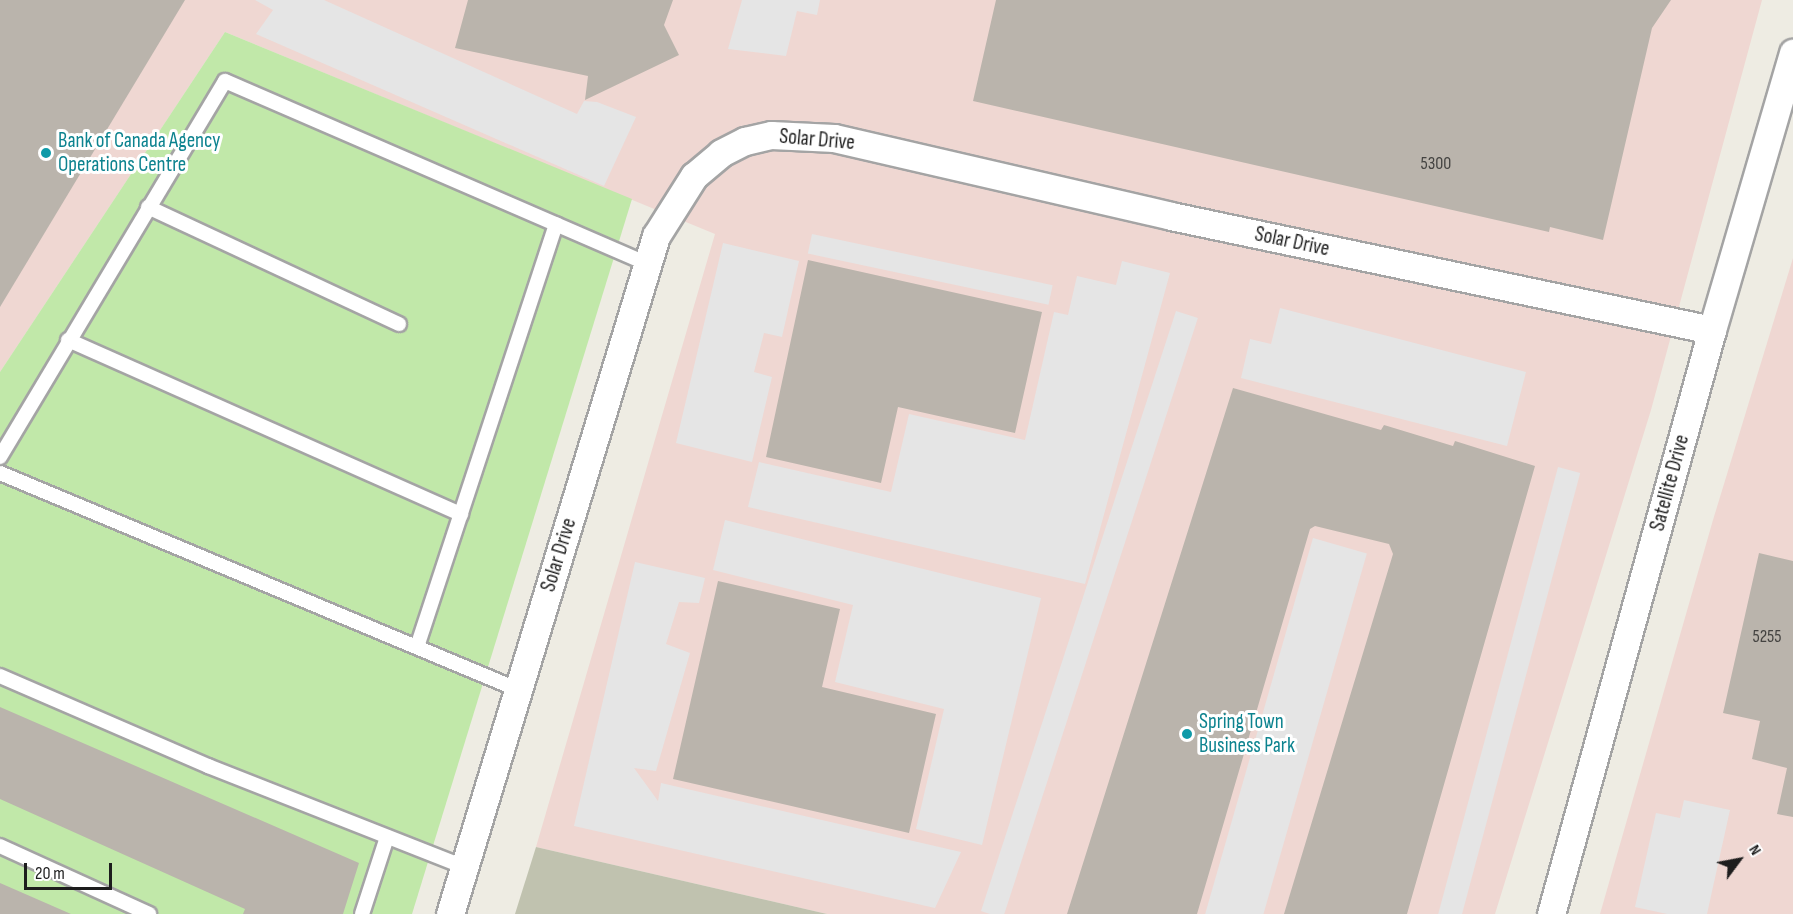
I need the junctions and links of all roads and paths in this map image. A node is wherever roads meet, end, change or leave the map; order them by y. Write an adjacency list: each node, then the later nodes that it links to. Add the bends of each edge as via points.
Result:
1 (1793, 53): 6 (street, Satellite Drive)
2 (148, 207): 3 (lane, via 225,81); 5 (lane); 7 (lane)
3 (556, 224): 4 (lane); 10 (lane)
4 (648, 264): 6 (street, Solar Drive, via 656,236 679,198 694,176 721,153 745,141 771,135 834,138 1170,216); 13 (street, Solar Drive)
5 (399, 324)
6 (1712, 330): 20 (street, Satellite Drive)
7 (68, 340): 8 (lane); 10 (lane)
8 (0, 457)
9 (0, 473): 11 (lane)
10 (461, 513): 11 (lane)
11 (417, 647): 13 (lane)
12 (0, 676): 14 (lane, via 208,766)
13 (519, 690): 16 (street, Solar Drive)
14 (387, 837): 16 (lane); 18 (lane)
15 (0, 846): 17 (lane)
16 (464, 867): 19 (street, Solar Drive)
17 (150, 914)
18 (362, 914)
19 (450, 914)
20 (1551, 914)

